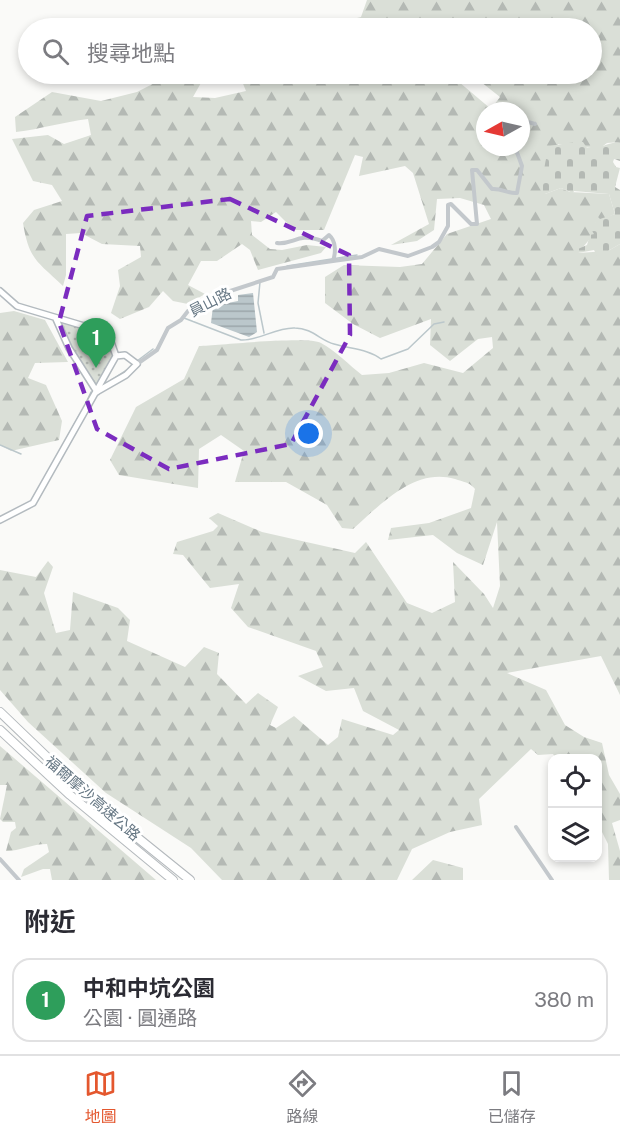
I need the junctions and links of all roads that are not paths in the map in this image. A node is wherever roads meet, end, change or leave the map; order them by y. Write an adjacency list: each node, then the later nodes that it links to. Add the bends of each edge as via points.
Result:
1 (530, 123): 2 (street)
2 (535, 124)
3 (518, 156): 5 (street, 員山路, via 522,166 517,193 492,189 477,170 472,170 477,224 471,224 451,204 448,225 432,248 408,256 380,249 362,257)
4 (277, 243): 5 (street, via 306,237 322,241 329,235 334,242)
5 (333, 261): 9 (street, 員山路, via 277,269 273,277 221,294 203,308 188,310 168,328 157,350)
6 (0, 291): 7 (street, via 17,306)
7 (56, 319): 8 (street, via 101,331); 10 (street)
8 (116, 353): 9 (street); 10 (street)
9 (135, 363): 10 (street, 員山路, via 126,375)
10 (97, 392): 11 (street, 員山路, via 33,503)
11 (0, 520)
12 (0, 712): 18 (highway, 福爾摩沙高速公路, via 97,805)
13 (0, 730): 17 (highway, 福爾摩沙高速公路, via 70,795)
14 (516, 827): 19 (street)
15 (0, 859): 16 (street)
16 (19, 880)
17 (173, 880)
18 (190, 880)
19 (552, 880)

